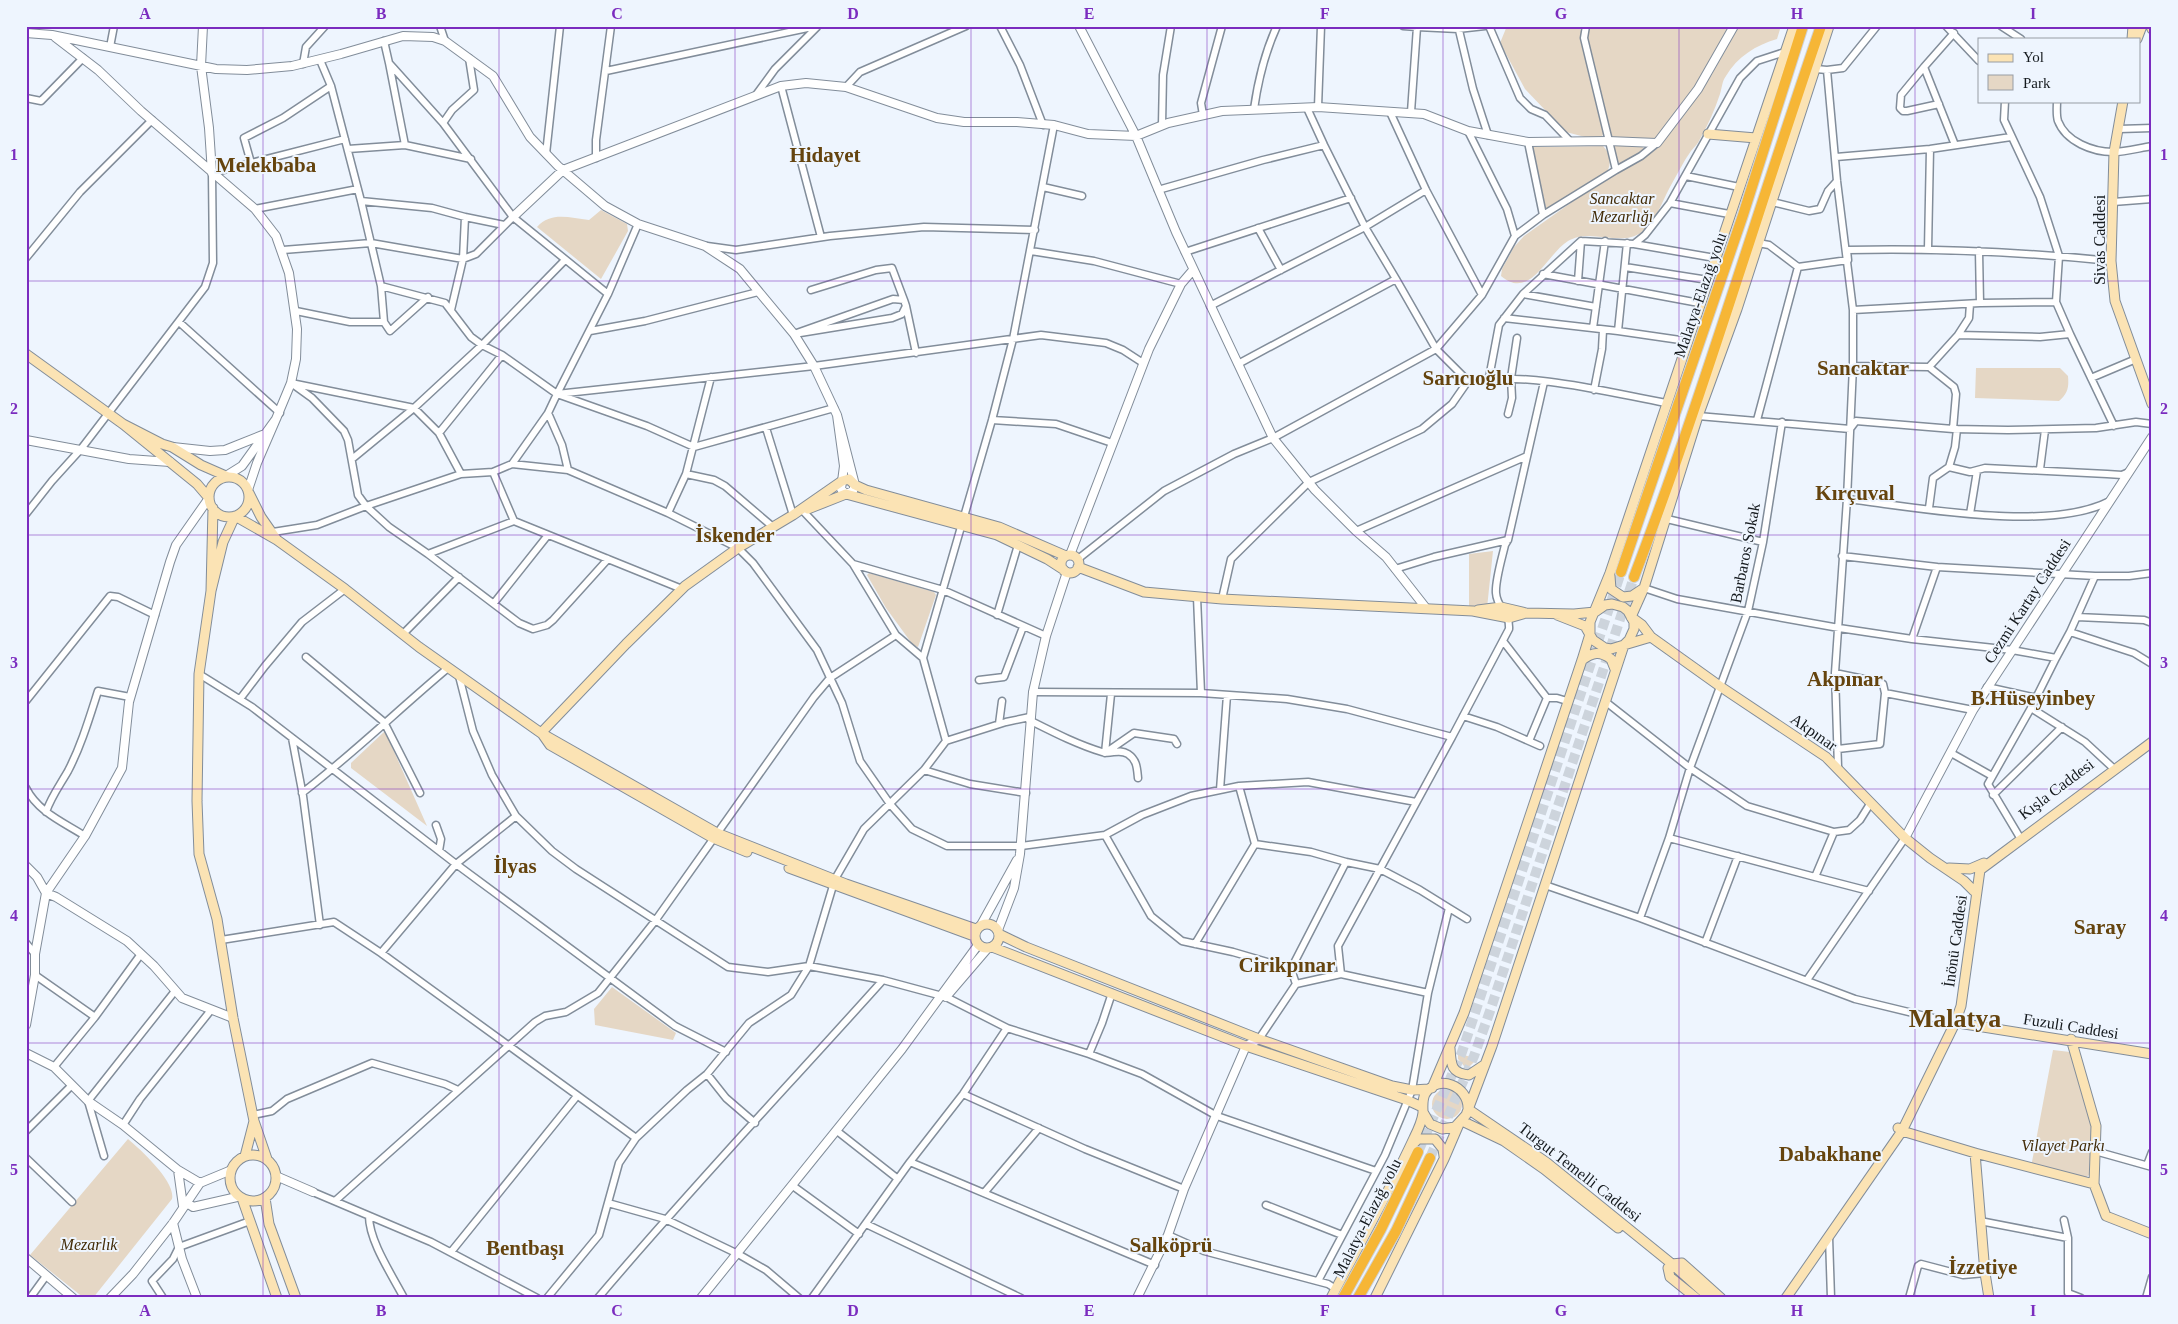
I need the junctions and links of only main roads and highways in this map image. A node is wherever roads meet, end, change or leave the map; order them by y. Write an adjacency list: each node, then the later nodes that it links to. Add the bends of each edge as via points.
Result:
1 (1794, 26): 7 (main road)
2 (1803, 26): 7 (highway, Malatya-Elazığ yolu)
3 (1821, 26): 28 (highway)
4 (1830, 26): 29 (main road, via 1698,416)
5 (2142, 26): 6 (main road)
6 (2137, 38)
7 (1792, 49): 9 (highway, Malatya-Elazığ yolu); 11 (main road)
8 (2123, 102): 14 (main road, Sivas Caddesi, via 2114,152 2111,261 2115,301)
9 (1769, 130): 12 (main road); 26 (highway, Malatya-Elazığ yolu)
10 (1708, 134): 11 (main road)
11 (1756, 138): 12 (main road)
12 (1748, 161): 27 (main road)
13 (26, 354): 15 (main road)
14 (2152, 404)
15 (123, 424): 16 (main road); 18 (main road, via 197,484)
16 (226, 476): 17 (main road, via 241,481); 18 (main road, via 215,483)
17 (249, 492): 21 (main road, via 248,505); 23 (main road)
18 (209, 498): 19 (main road)
19 (213, 508): 21 (main road, via 222,515); 30 (main road)
20 (793, 515): 22 (main road, via 846,494); 22 (main road, via 849,479 855,485); 41 (main road, via 738,548 682,589)
21 (235, 516): 23 (main road); 30 (main road, via 223,542)
22 (962, 521): 24 (main road, via 999,527); 25 (main road, via 998,535)
23 (275, 536): 41 (main road, via 448,668)
24 (1073, 560): 25 (main road, via 1062,562); 25 (main road, via 1073,573); 31 (main road, via 1144,592 1197,598)
25 (1065, 571)
26 (1622, 572)
27 (1610, 573): 29 (main road, via 1611,589 1623,597 1632,596); 32 (main road)
28 (1634, 577)
29 (1644, 588): 35 (main road)
30 (211, 591): 57 (main road, via 199,674 197,801 200,854 217,919)
31 (1473, 611): 33 (main road, via 1501,607); 33 (main road, via 1509,618)
32 (1595, 612): 34 (main road); 35 (main road, via 1612,604 1623,607); 36 (main road, via 1590,622)
33 (1526, 613): 34 (main road)
34 (1557, 615): 36 (main road, via 1585,626)
35 (1631, 617): 37 (main road, Akpınar); 38 (main road, via 1634,622 1632,635)
36 (1590, 634): 38 (main road, via 1598,645 1605,648); 39 (main road)
37 (1652, 637): 38 (main road); 43 (main road, Akpınar, via 1826,757 1905,838)
38 (1624, 645): 40 (main road)
39 (1582, 660): 40 (main road, via 1593,653 1600,653 1611,659); 51 (main road, via 1464,1013)
40 (1615, 669): 53 (main road)
41 (541, 732): 47 (main road, via 715,836)
42 (2152, 740): 44 (main road, Kışla Caddesi); 44 (main road, Kışla Caddesi)
43 (1946, 868): 44 (main road); 45 (main road, Akpınar)
44 (1980, 868): 45 (main road, İnönü Caddesi); 49 (main road, İnönü Caddesi, via 1961,1006)
45 (1974, 891): 49 (main road, İnönü Caddesi)
46 (998, 932): 47 (main road, via 988,923); 48 (main road, via 998,941); 54 (main road, via 1026,947 1259,1039 1392,1086 1412,1090)
47 (977, 934): 48 (main road)
48 (990, 948): 56 (main road, via 1246,1046 1407,1100)
49 (1954, 1021): 50 (main road, Fuzuli Caddesi); 59 (main road, İnönü Caddesi)
50 (2071, 1040): 52 (main road, Fuzuli Caddesi); 66 (main road, via 2096,1126)
51 (1450, 1046): 53 (main road, via 1452,1066 1457,1072 1469,1075); 54 (main road)
52 (2152, 1052)
53 (1485, 1064): 55 (main road)
54 (1430, 1088): 55 (main road, via 1444,1083 1458,1087 1466,1096); 56 (main road)
55 (1468, 1108): 58 (main road); 70 (main road, Turgut Temelli Caddesi, via 1546,1162)
56 (1422, 1109): 58 (main road, via 1427,1121 1435,1127 1450,1129); 60 (main road)
57 (254, 1118): 62 (main road); 64 (main road)
58 (1460, 1123): 65 (main road); 70 (main road, Turgut Temelli Caddesi, via 1504,1141 1544,1168)
59 (1900, 1129): 61 (main road); 80 (main road); 81 (main road, İnönü Caddesi)
60 (1414, 1149): 65 (main road, via 1418,1139 1435,1139 1443,1149); 73 (main road); 74 (highway, Malatya-Elazığ yolu, via 1381,1229)
61 (1975, 1153): 66 (main road); 82 (main road)
62 (245, 1156): 64 (main road); 68 (main road, via 229,1171 228,1179)
63 (1430, 1158): 75 (highway, via 1396,1231)
64 (267, 1159): 67 (main road, via 276,1176 276,1184)
65 (1444, 1159): 76 (main road)
66 (2094, 1184): 69 (main road, via 2106,1216)
67 (265, 1198): 68 (main road); 72 (main road, via 269,1224)
68 (240, 1199): 71 (main road)
69 (2152, 1234)
70 (1670, 1266): 77 (main road, Turgut Temelli Caddesi, via 1670,1277); 78 (main road, Turgut Temelli Caddesi); 79 (main road, Turgut Temelli Caddesi, via 1682,1263)
71 (277, 1298)
72 (296, 1298)
73 (1331, 1298)
74 (1343, 1298)
75 (1358, 1298)
76 (1375, 1298)
77 (1696, 1298)
78 (1708, 1298)
79 (1721, 1298)
80 (1782, 1298)
81 (1786, 1298)
82 (1989, 1298)

